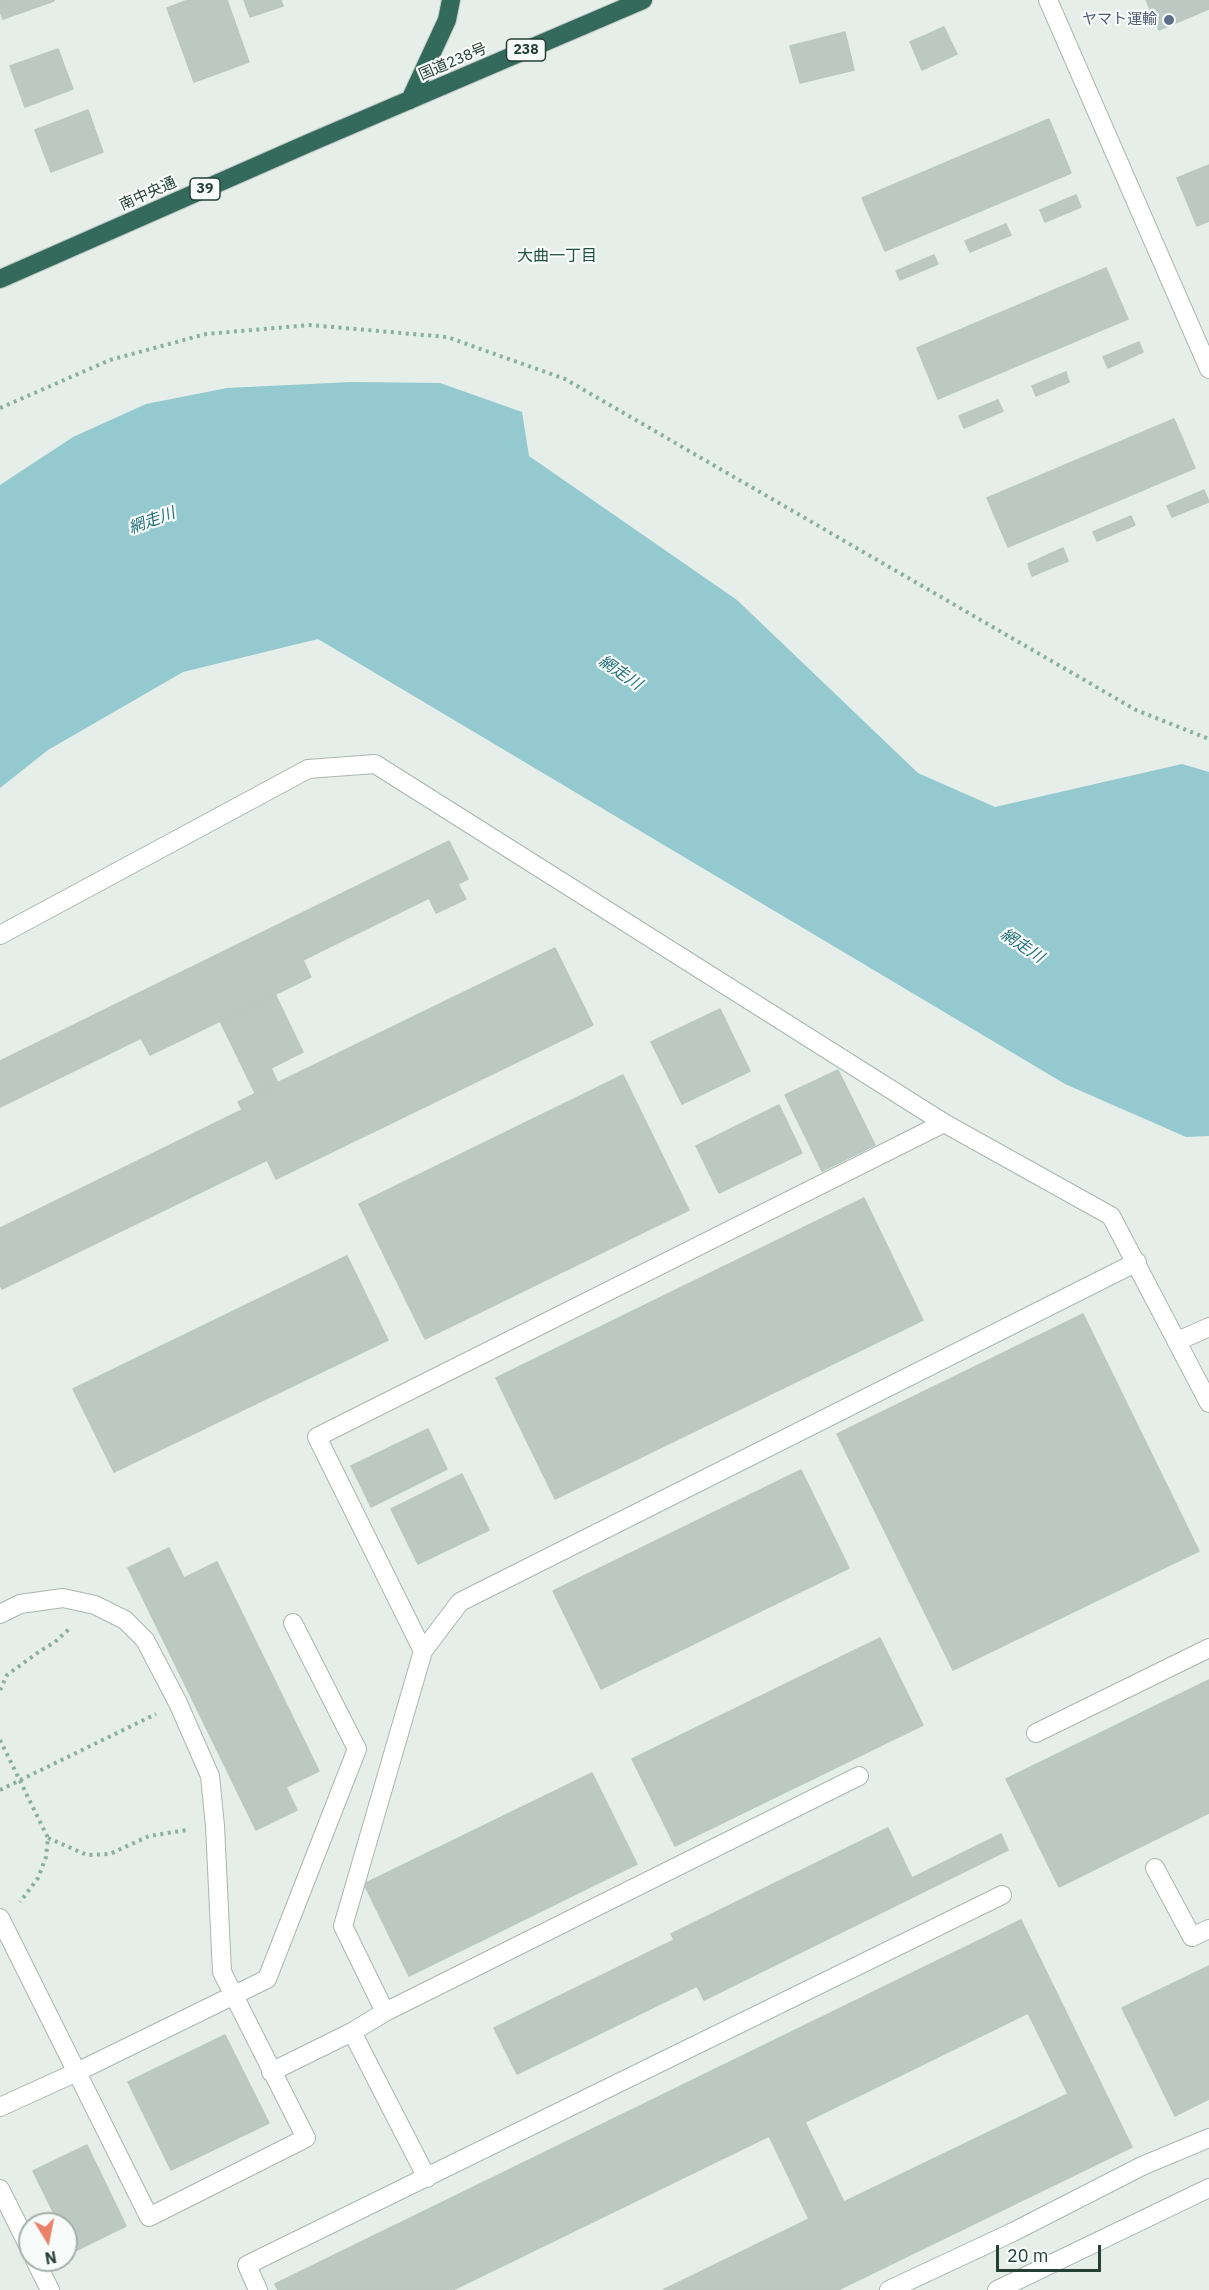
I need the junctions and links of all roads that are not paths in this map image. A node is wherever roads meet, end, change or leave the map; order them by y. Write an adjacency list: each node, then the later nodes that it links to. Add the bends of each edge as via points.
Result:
1 (451, 0): 4 (highway, via 447,20)
2 (1048, 0): 6 (street)
3 (631, 2): 4 (highway, 国道238号 / 238)
4 (410, 100): 5 (highway, 南中央通 / 39)
5 (0, 279)
6 (1209, 369)
7 (0, 935): 8 (street, via 308,769 375,764)
8 (944, 1123): 9 (street, via 1111,1216); 16 (street, via 317,1437)
9 (1137, 1262): 11 (street); 16 (street, via 460,1602)
10 (1209, 1327): 11 (street)
11 (1178, 1341): 12 (street)
12 (1209, 1403)
13 (0, 1614): 23 (street, via 20,1604 63,1598 95,1605 125,1620 145,1640 210,1776 222,1972)
14 (293, 1623): 23 (street, via 357,1749 267,1979)
15 (1209, 1648): 17 (street)
16 (423, 1651): 24 (street, via 343,1926)
17 (1036, 1733)
18 (859, 1776): 24 (street)
19 (1155, 1868): 22 (street, via 1192,1937)
20 (1002, 1895): 30 (street)
21 (0, 1917): 26 (street)
22 (1209, 1929)
23 (234, 1995): 26 (street); 27 (street)
24 (385, 2012): 25 (street)
25 (352, 2032): 27 (street); 30 (street)
26 (77, 2072): 27 (street, via 148,2217 306,2138); 28 (street)
27 (271, 2072)
28 (0, 2107)
29 (1209, 2138): 37 (street, via 1142,2166)
30 (427, 2178): 36 (street, via 247,2265)
31 (0, 2188): 33 (street)
32 (1209, 2188): 38 (street)
33 (18, 2225)
34 (41, 2272): 35 (street)
35 (50, 2290)
36 (258, 2290)
37 (889, 2290)
38 (997, 2290)

